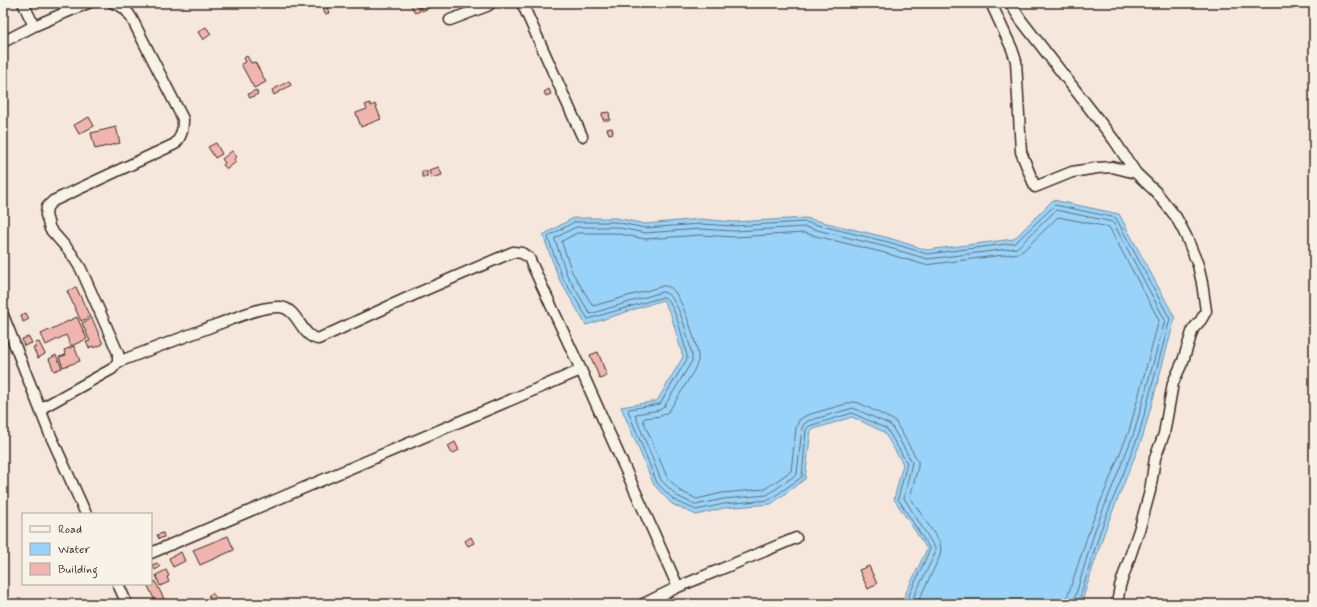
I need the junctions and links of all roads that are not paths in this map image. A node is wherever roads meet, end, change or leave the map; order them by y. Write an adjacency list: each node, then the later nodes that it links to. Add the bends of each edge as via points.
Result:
1 (23, 3): 9 (street)
2 (88, 3): 9 (street)
3 (113, 3): 14 (street, via 122,5 127,11 157,66 183,119 181,137 176,144 52,201 47,207 46,215 50,229 71,252 81,269 118,353)
4 (491, 3): 8 (street)
5 (522, 3): 11 (street)
6 (990, 3): 12 (street, via 1016,61 1021,152 1035,187 1072,172 1097,168 1112,166)
7 (1010, 3): 12 (street)
8 (450, 20)
9 (34, 26): 10 (street)
10 (3, 42)
11 (582, 136)
12 (1136, 173): 24 (street, via 1160,197 1186,236 1198,265 1206,312 1193,329 1173,383 1150,491 1120,586)
13 (3, 315): 16 (street)
14 (118, 362): 15 (street, via 250,313 279,307 288,310 312,337 318,339 513,252 522,253 529,258); 16 (street, via 112,369)
15 (581, 370): 19 (street); 21 (street)
16 (40, 409): 17 (street)
17 (86, 513)
18 (796, 538): 21 (street)
19 (152, 554)
20 (118, 585): 22 (street)
21 (678, 587): 23 (street)
22 (127, 604)
23 (643, 604)
24 (1117, 604)

